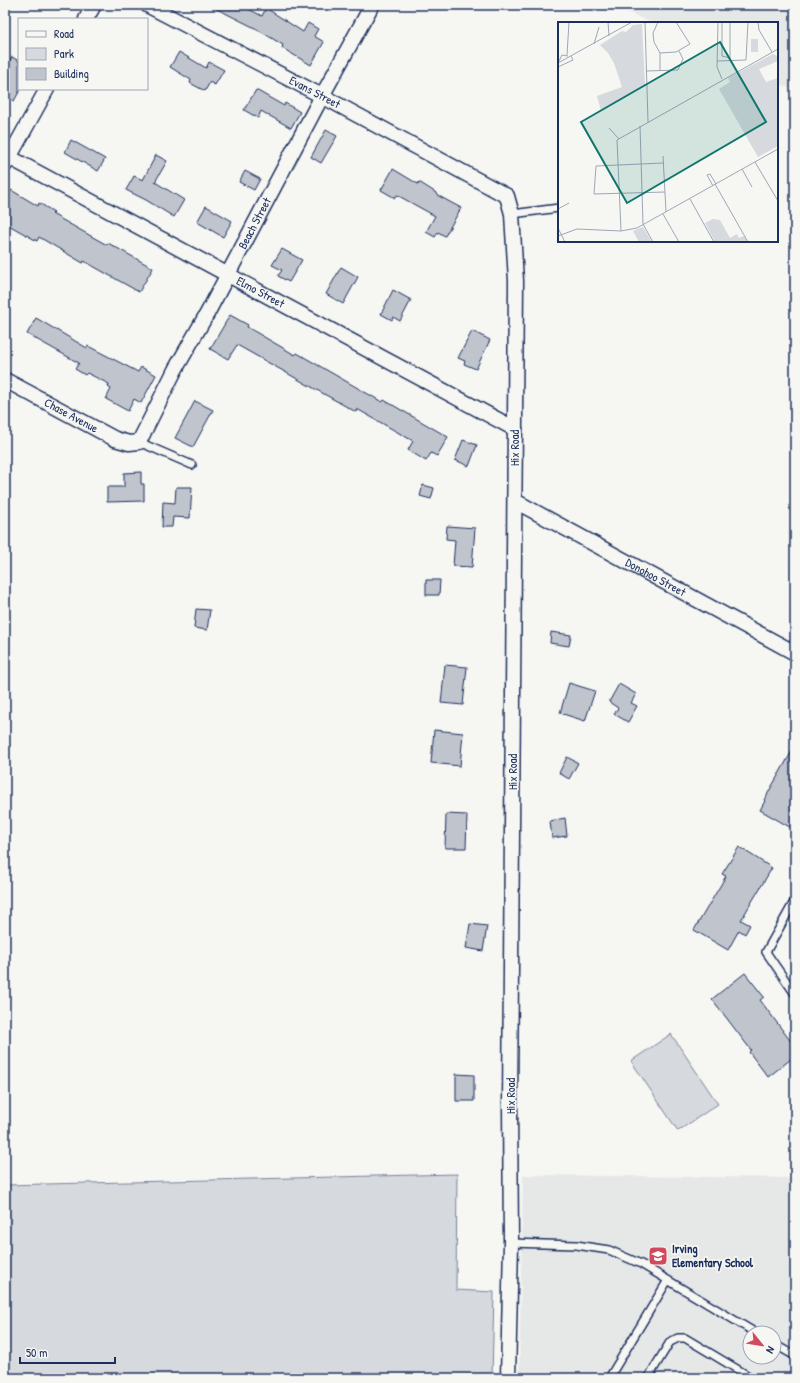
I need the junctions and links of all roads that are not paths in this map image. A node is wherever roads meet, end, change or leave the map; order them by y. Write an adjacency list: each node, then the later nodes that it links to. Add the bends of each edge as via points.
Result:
1 (94, 5): 4 (street)
2 (146, 5): 6 (street, Evans Street)
3 (372, 5): 6 (street, Beach Street)
4 (87, 18)
5 (46, 90): 7 (street)
6 (322, 96): 8 (street, Evans Street); 11 (street, Beach Street)
7 (6, 160): 11 (street, Elmo Street)
8 (481, 182): 10 (street, Hix Road, via 507,196)
9 (558, 208): 10 (lane)
10 (512, 214): 13 (street, Hix Road, via 516,281)
11 (227, 275): 13 (street, Elmo Street); 14 (street, Beach Street)
12 (5, 380): 14 (street, Chase Avenue, via 115,439 129,443)
13 (515, 429): 16 (street, Hix Road)
14 (139, 442): 15 (lane)
15 (192, 466)
16 (515, 501): 17 (street, Donohoo Street); 20 (street, Hix Road)
17 (795, 654)
18 (795, 900): 19 (lane, via 766,952)
19 (795, 994)
20 (511, 1243): 21 (lane, via 576,1244 609,1250 641,1264); 26 (street, Hix Road)
21 (668, 1280): 22 (lane); 25 (lane)
22 (743, 1325)
23 (782, 1349): 24 (lane)
24 (795, 1356)
25 (612, 1377)
26 (508, 1378)
27 (648, 1378): 28 (lane, via 670,1342 685,1338)
28 (752, 1378)

